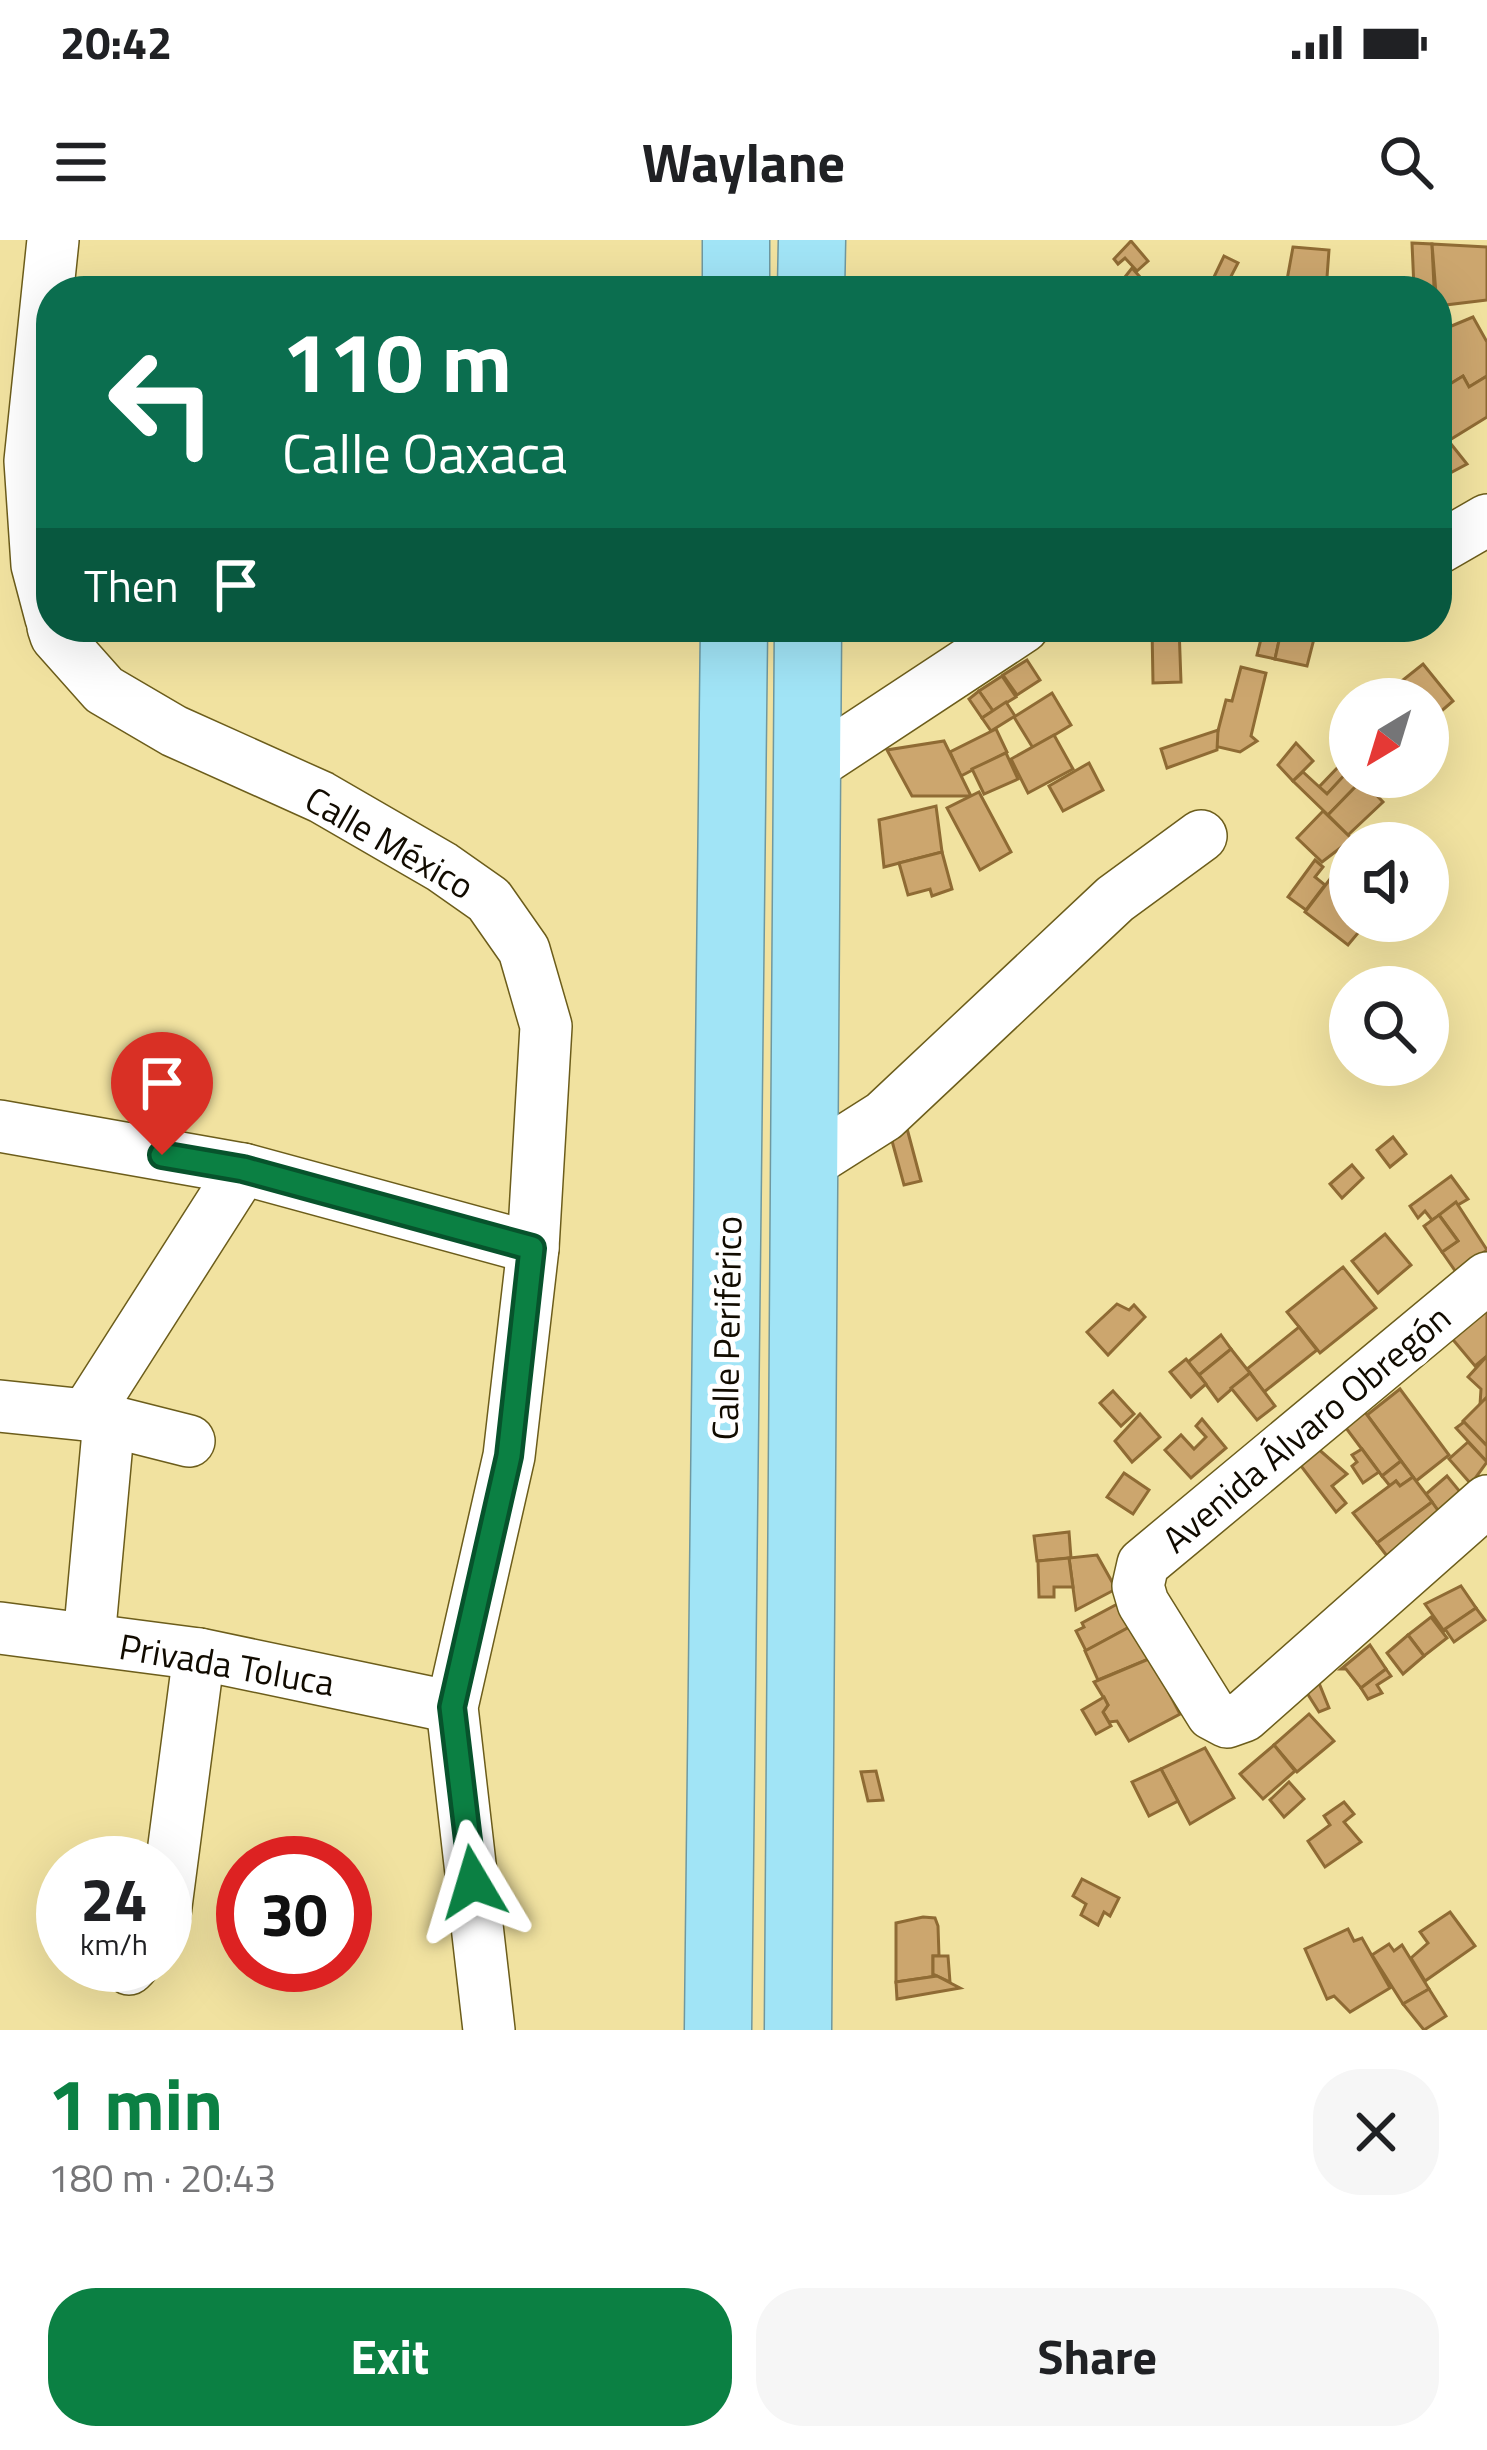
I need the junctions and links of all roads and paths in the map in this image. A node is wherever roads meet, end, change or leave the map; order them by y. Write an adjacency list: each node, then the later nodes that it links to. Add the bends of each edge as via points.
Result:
1 (52, 240): 4 (street)
2 (736, 240): 5 (highway)
3 (812, 240): 6 (highway)
4 (48, 276)
5 (736, 276)
6 (811, 276)
7 (36, 393): 10 (street, via 29,460)
8 (1487, 520): 9 (street)
9 (1452, 540)
10 (36, 542)
11 (61, 642): 20 (street, Calle México, via 104,690 173,731 321,797 489,900 524,950 546,1026)
12 (734, 642): 32 (highway, Calle Periférico)
13 (808, 642): 15 (highway, Calle Periférico)
14 (1000, 642): 15 (street)
15 (806, 770): 18 (highway, Calle Periférico)
16 (1201, 836): 18 (street, via 1115,898 884,1116)
17 (0, 1126): 19 (street)
18 (802, 1168): 33 (highway, Calle Periférico)
19 (243, 1169): 20 (street); 23 (street)
20 (532, 1248): 29 (street, Calle México, via 509,1456)
21 (1487, 1278): 25 (street, Avenida Álvaro Obregón, via 1143,1564 1138,1586 1212,1714 1227,1721 1244,1716)
22 (0, 1406): 23 (street)
23 (98, 1418): 24 (street); 27 (street)
24 (189, 1441)
25 (1487, 1501)
26 (0, 1628): 27 (street, Privada Toluca)
27 (89, 1640): 28 (street, Privada Toluca)
28 (200, 1654): 29 (street, Privada Toluca); 30 (street)
29 (452, 1707): 31 (street, Calle México)
30 (176, 1836)
31 (489, 2030)
32 (718, 2030)
33 (798, 2030)

